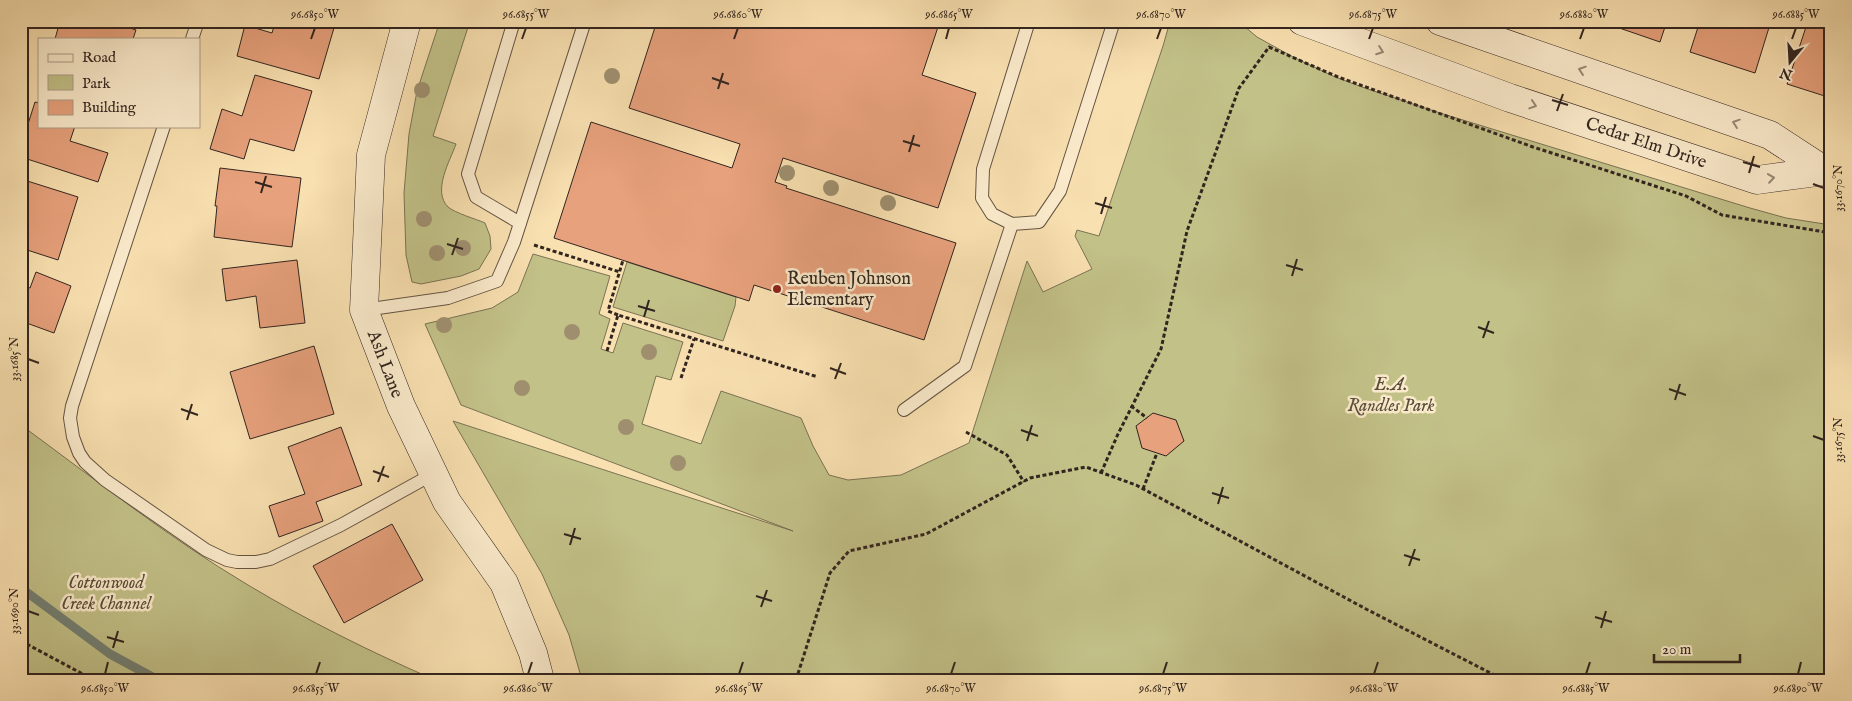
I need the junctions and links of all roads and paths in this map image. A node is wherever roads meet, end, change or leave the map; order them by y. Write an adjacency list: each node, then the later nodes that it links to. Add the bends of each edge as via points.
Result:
1 (198, 21): 9 (lane)
2 (407, 21): 18 (street, Ash Lane, via 371,155)
3 (514, 21): 12 (lane, via 468,174 476,197)
4 (585, 21): 12 (lane)
5 (1029, 21): 13 (lane, via 983,169 982,198 992,214)
6 (1114, 21): 13 (lane, via 1060,191 1039,222)
7 (1302, 21): 11 (street, Cedar Elm Drive, one-way to 11, via 1510,98 1757,180)
8 (1440, 21): 11 (street, Cedar Elm Drive, one-way to 8, via 1770,135)
9 (192, 38)
10 (163, 128): 30 (lane, via 72,406 74,443 85,462 105,480 206,550 227,560 245,563 270,559 341,525)
11 (1828, 172)
12 (520, 223): 18 (lane, via 497,281 448,298)
13 (1012, 224): 25 (lane, via 965,366)
14 (1831, 233): 24 (path, via 1722,215 1686,196 1533,147 1338,77 1269,47 1239,88 1187,231 1161,349)
15 (526, 243): 17 (path)
16 (623, 260): 17 (path)
17 (620, 272): 19 (path, via 608,311)
18 (364, 310): 30 (street, Ash Lane, via 401,406)
19 (618, 315): 20 (path); 21 (path)
20 (694, 339): 22 (path); 23 (path)
21 (607, 351)
22 (818, 377)
23 (682, 378)
24 (1132, 406): 26 (path); 29 (path)
25 (904, 410)
26 (1147, 418)
27 (966, 432): 31 (path, via 1007,455)
28 (1157, 453): 32 (path)
29 (1102, 473): 31 (path, via 1086,467); 32 (path)
30 (433, 474): 35 (street, Ash Lane, via 446,502 504,584 533,653)
31 (1024, 482): 36 (path, via 926,534 849,551 830,573)
32 (1144, 489): 37 (path)
33 (21, 641): 34 (path)
34 (94, 680)
35 (540, 680)
36 (796, 680)
37 (1504, 680)

